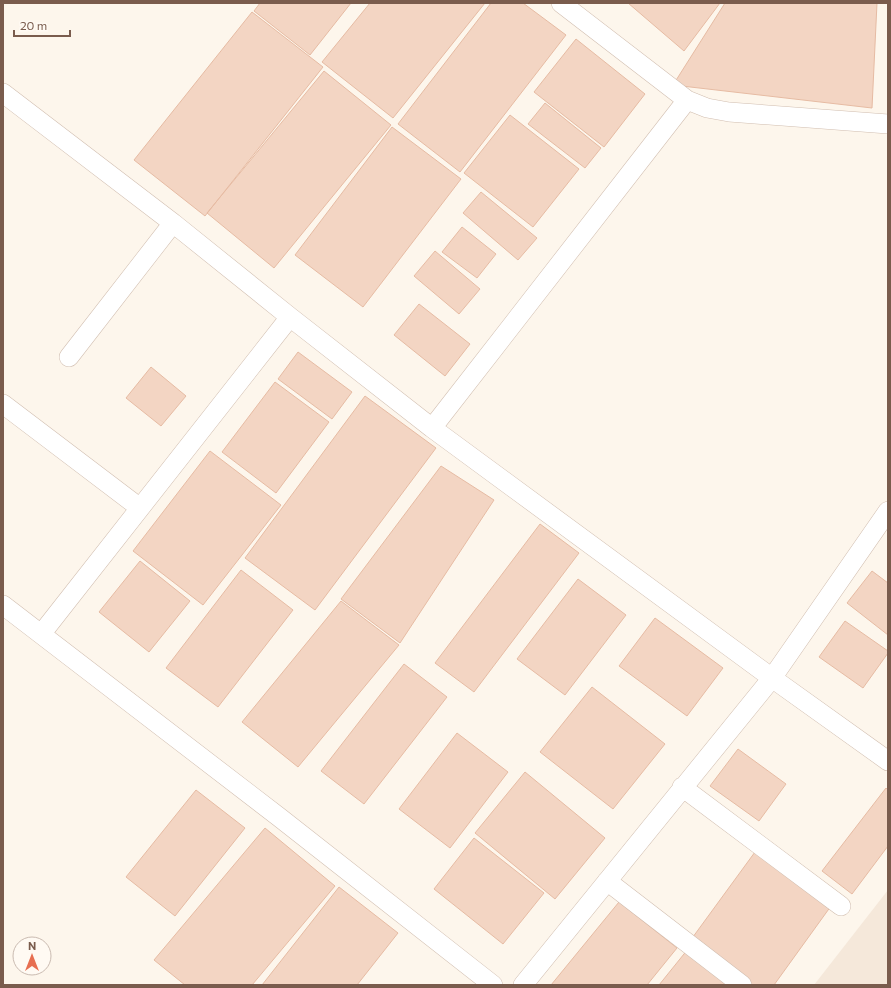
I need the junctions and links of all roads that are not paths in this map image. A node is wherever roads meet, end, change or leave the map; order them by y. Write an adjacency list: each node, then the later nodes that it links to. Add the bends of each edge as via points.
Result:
1 (561, 3): 3 (street)
2 (3, 93): 5 (street)
3 (687, 100): 4 (street, via 707,108 729,112); 9 (street)
4 (888, 124)
5 (172, 223): 6 (street); 7 (street)
6 (290, 317): 9 (street); 10 (street)
7 (69, 357)
8 (3, 404): 10 (street)
9 (432, 428): 14 (street)
10 (140, 508): 13 (street)
11 (888, 511): 14 (street)
12 (3, 605): 13 (street)
13 (42, 633): 19 (street)
14 (772, 678): 15 (street); 16 (street)
15 (888, 761)
16 (682, 787): 17 (street); 18 (street)
17 (607, 881): 20 (street); 21 (street)
18 (841, 906)
19 (493, 985)
20 (523, 985)
21 (742, 985)

